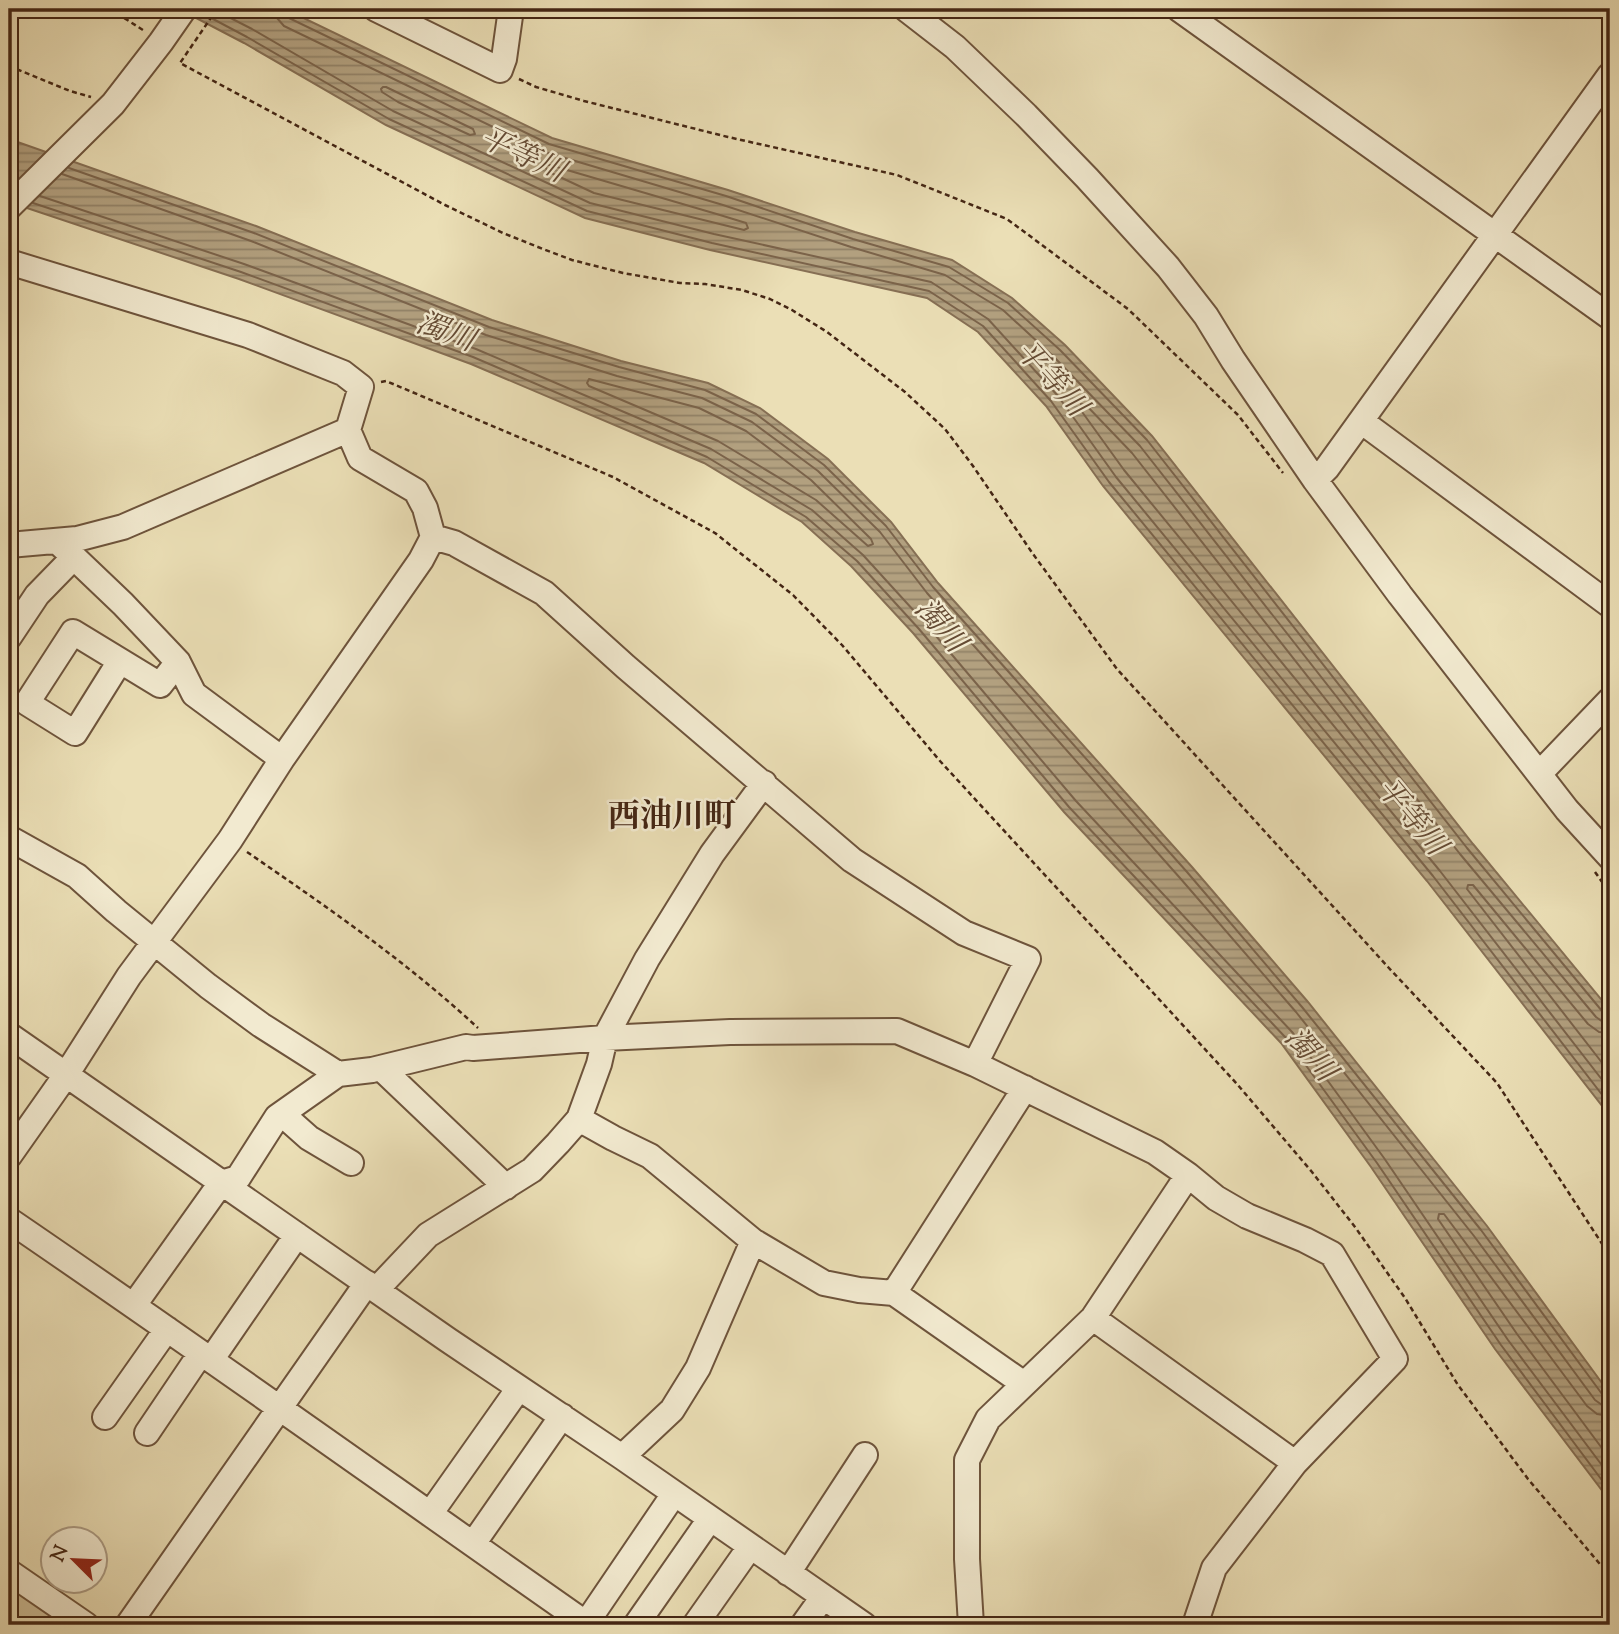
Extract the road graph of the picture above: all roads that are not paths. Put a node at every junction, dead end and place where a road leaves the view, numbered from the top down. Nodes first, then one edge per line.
1 (184, 9) edge
2 (376, 9) edge
3 (512, 9) edge
4 (906, 9) edge
5 (1179, 9) edge
6 (1610, 75) edge
7 (9, 207) edge
8 (1495, 234) junction
9 (9, 262) edge
10 (1610, 317) edge
11 (1360, 421) junction
12 (348, 430) junction
13 (1315, 480) junction
14 (433, 537) junction
15 (9, 545) edge
16 (66, 549) junction
17 (1610, 605) edge
18 (9, 637) edge
19 (120, 661) dead end
20 (178, 662) junction
21 (1610, 700) edge
22 (282, 759) junction
23 (1540, 773) junction
24 (764, 783) junction
25 (9, 838) edge
26 (1602, 864) edge
27 (155, 943) junction
28 (9, 1035) edge
29 (605, 1038) junction
30 (975, 1064) junction
31 (382, 1068) junction
32 (338, 1074) junction
33 (66, 1075) junction
34 (1025, 1088) junction
35 (282, 1114) junction
36 (579, 1119) junction
37 (9, 1156) edge
38 (351, 1163) dead end
39 (1188, 1175) junction
40 (221, 1182) junction
41 (506, 1187) junction
42 (9, 1220) edge
43 (297, 1235) junction
44 (753, 1241) junction
45 (372, 1286) junction
46 (894, 1293) junction
47 (135, 1305) junction
48 (1093, 1318) junction
49 (167, 1329) junction
50 (206, 1356) junction
51 (1024, 1384) junction
52 (519, 1388) junction
53 (279, 1409) junction
54 (562, 1416) junction
55 (105, 1417) dead end
56 (147, 1433) dead end
57 (865, 1455) dead end
58 (622, 1457) junction
59 (1295, 1462) junction
60 (674, 1494) junction
61 (430, 1514) junction
62 (710, 1519) junction
63 (473, 1544) junction
64 (750, 1547) junction
65 (9, 1572) edge
66 (788, 1573) junction
67 (823, 1597) junction
68 (86, 1625) edge
69 (128, 1625) edge
70 (586, 1625) edge
71 (636, 1625) edge
72 (695, 1625) edge
73 (803, 1625) edge
74 (864, 1625) edge
75 (971, 1625) edge
76 (1195, 1625) edge

1 - 7 street
2 - 3 street
4 - 13 street
5 - 8 street
6 - 8 street
8 - 10 street
8 - 11 street
9 - 12 street
11 - 13 street
11 - 17 street
12 - 14 street
12 - 16 street
13 - 23 street
14 - 22 street
14 - 24 street
15 - 16 street
16 - 18 street
16 - 20 street
19 - 20 street
20 - 22 street
21 - 23 street
22 - 27 street
23 - 26 street
24 - 29 street
24 - 30 street
25 - 27 street
27 - 32 street
27 - 33 street
28 - 33 street
29 - 30 street
29 - 31 street
29 - 36 street
30 - 34 street
31 - 32 street
31 - 41 street
32 - 35 street
33 - 37 street
33 - 40 street
34 - 39 street
34 - 46 street
35 - 38 street
35 - 40 street
36 - 41 street
36 - 44 street
39 - 48 street
39 - 59 street
40 - 43 street
40 - 47 street
41 - 45 street
42 - 47 street
43 - 45 street
43 - 50 street
44 - 46 street
44 - 58 street
45 - 52 street
45 - 53 street
46 - 51 street
47 - 49 street
48 - 51 street
48 - 59 street
49 - 50 street
49 - 55 street
50 - 53 street
50 - 56 street
51 - 75 street
52 - 54 street
52 - 61 street
53 - 61 street
53 - 69 street
54 - 58 street
54 - 63 street
57 - 66 street
58 - 60 street
59 - 76 street
60 - 62 street
60 - 70 street
61 - 63 street
62 - 64 street
62 - 71 street
63 - 70 street
64 - 66 street
64 - 72 street
65 - 68 street
66 - 67 street
67 - 73 street
67 - 74 street

